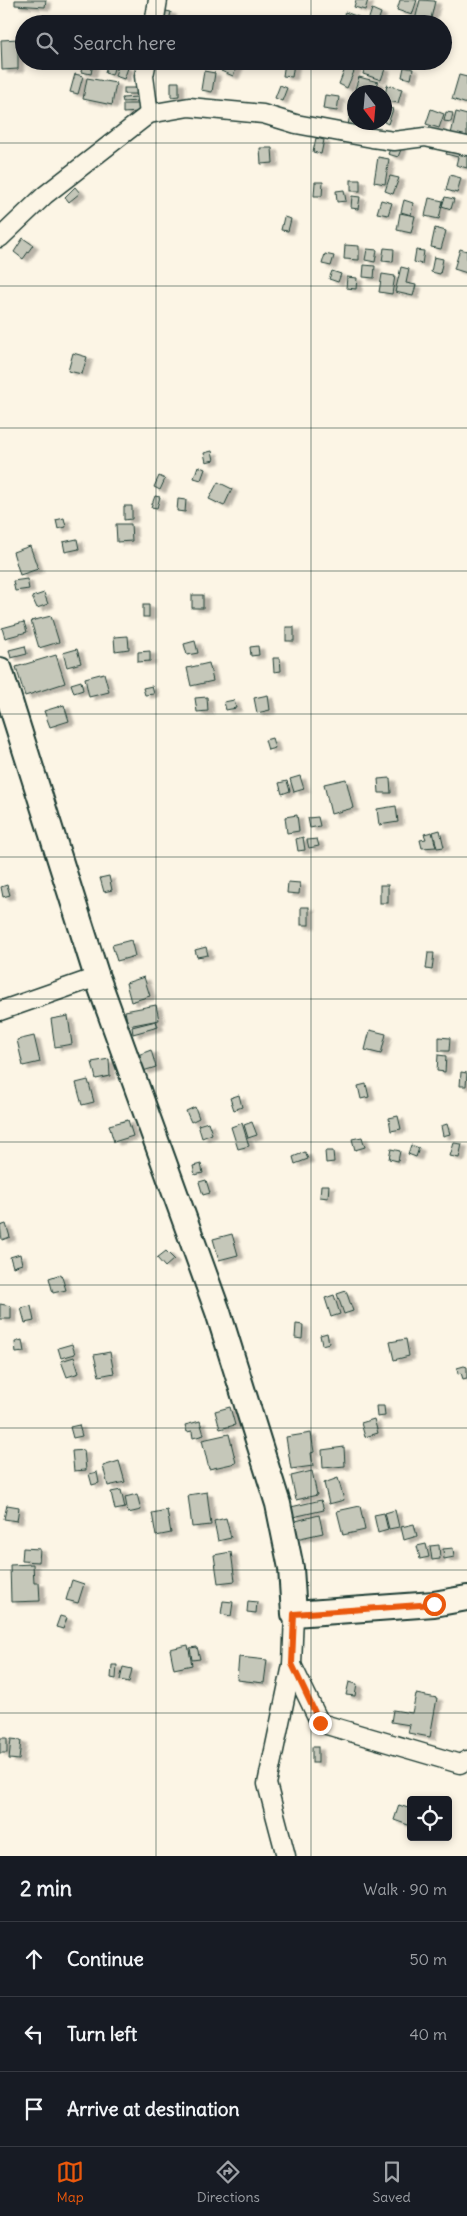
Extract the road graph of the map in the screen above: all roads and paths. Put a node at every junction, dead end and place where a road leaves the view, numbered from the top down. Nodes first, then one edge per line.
1 (158, 0) edge
2 (156, 15) edge
3 (145, 70) edge
4 (150, 114) junction
5 (467, 146) edge
6 (0, 238) edge
7 (0, 670) edge
8 (97, 977) junction
9 (0, 1012) edge
10 (467, 1598) edge
11 (294, 1614) junction
12 (292, 1664) junction
13 (467, 1760) edge
14 (286, 1856) edge

1 - 2 street
3 - 4 street
4 - 5 street
4 - 6 street
7 - 8 street
8 - 9 street
8 - 11 street
10 - 11 street
11 - 12 street
12 - 13 street
12 - 14 street

